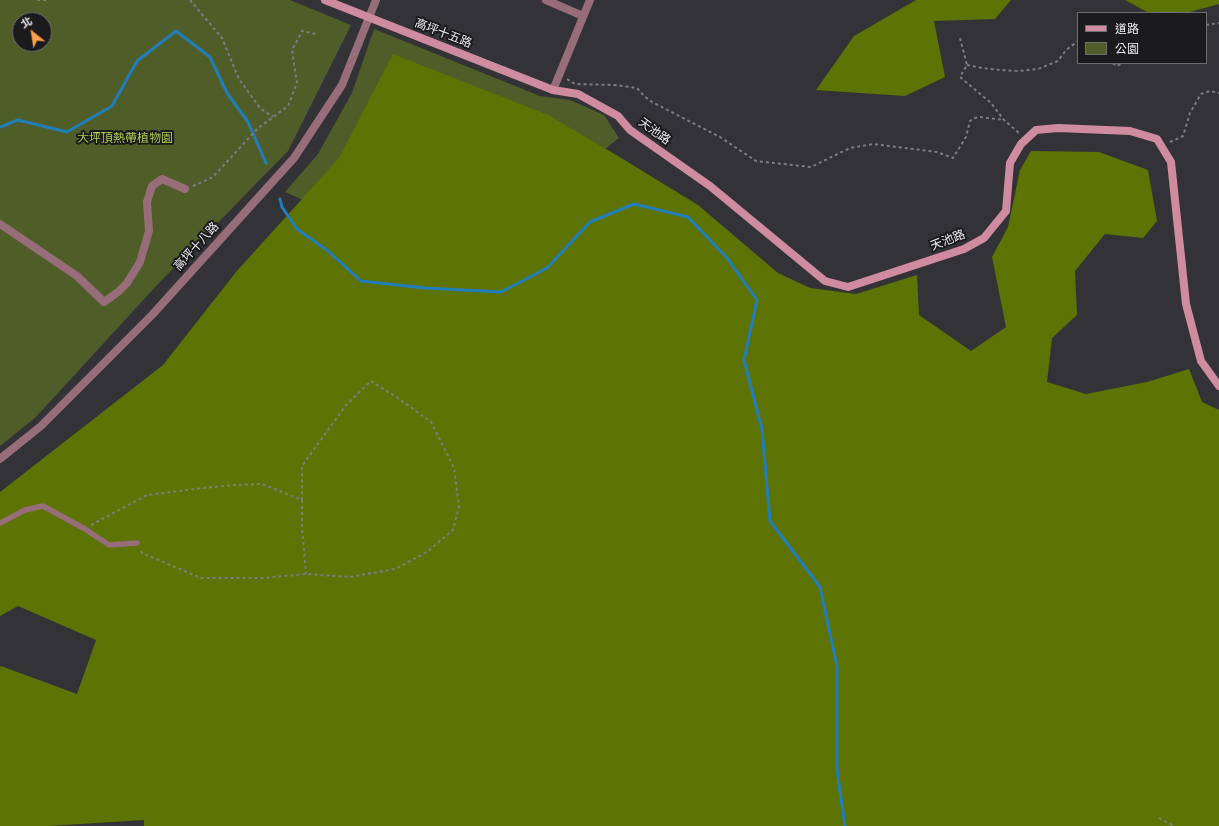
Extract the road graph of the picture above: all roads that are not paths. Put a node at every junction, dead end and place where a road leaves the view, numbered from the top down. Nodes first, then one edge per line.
1 (324, 0) edge
2 (376, 0) edge
3 (546, 0) edge
4 (590, 0) edge
5 (583, 16) junction
6 (369, 18) junction
7 (553, 90) junction
8 (185, 190) road end
9 (0, 224) edge
10 (1219, 386) edge
11 (0, 459) edge
12 (0, 522) edge
13 (137, 543) road end

1 - 6 street, 高坪十五路
2 - 6 street, 高坪十八路
3 - 5 street
4 - 5 street
5 - 7 street
6 - 7 street, 高坪十五路
6 - 11 street, 高坪十八路
7 - 10 street, 天池路
8 - 9 street
12 - 13 lane

